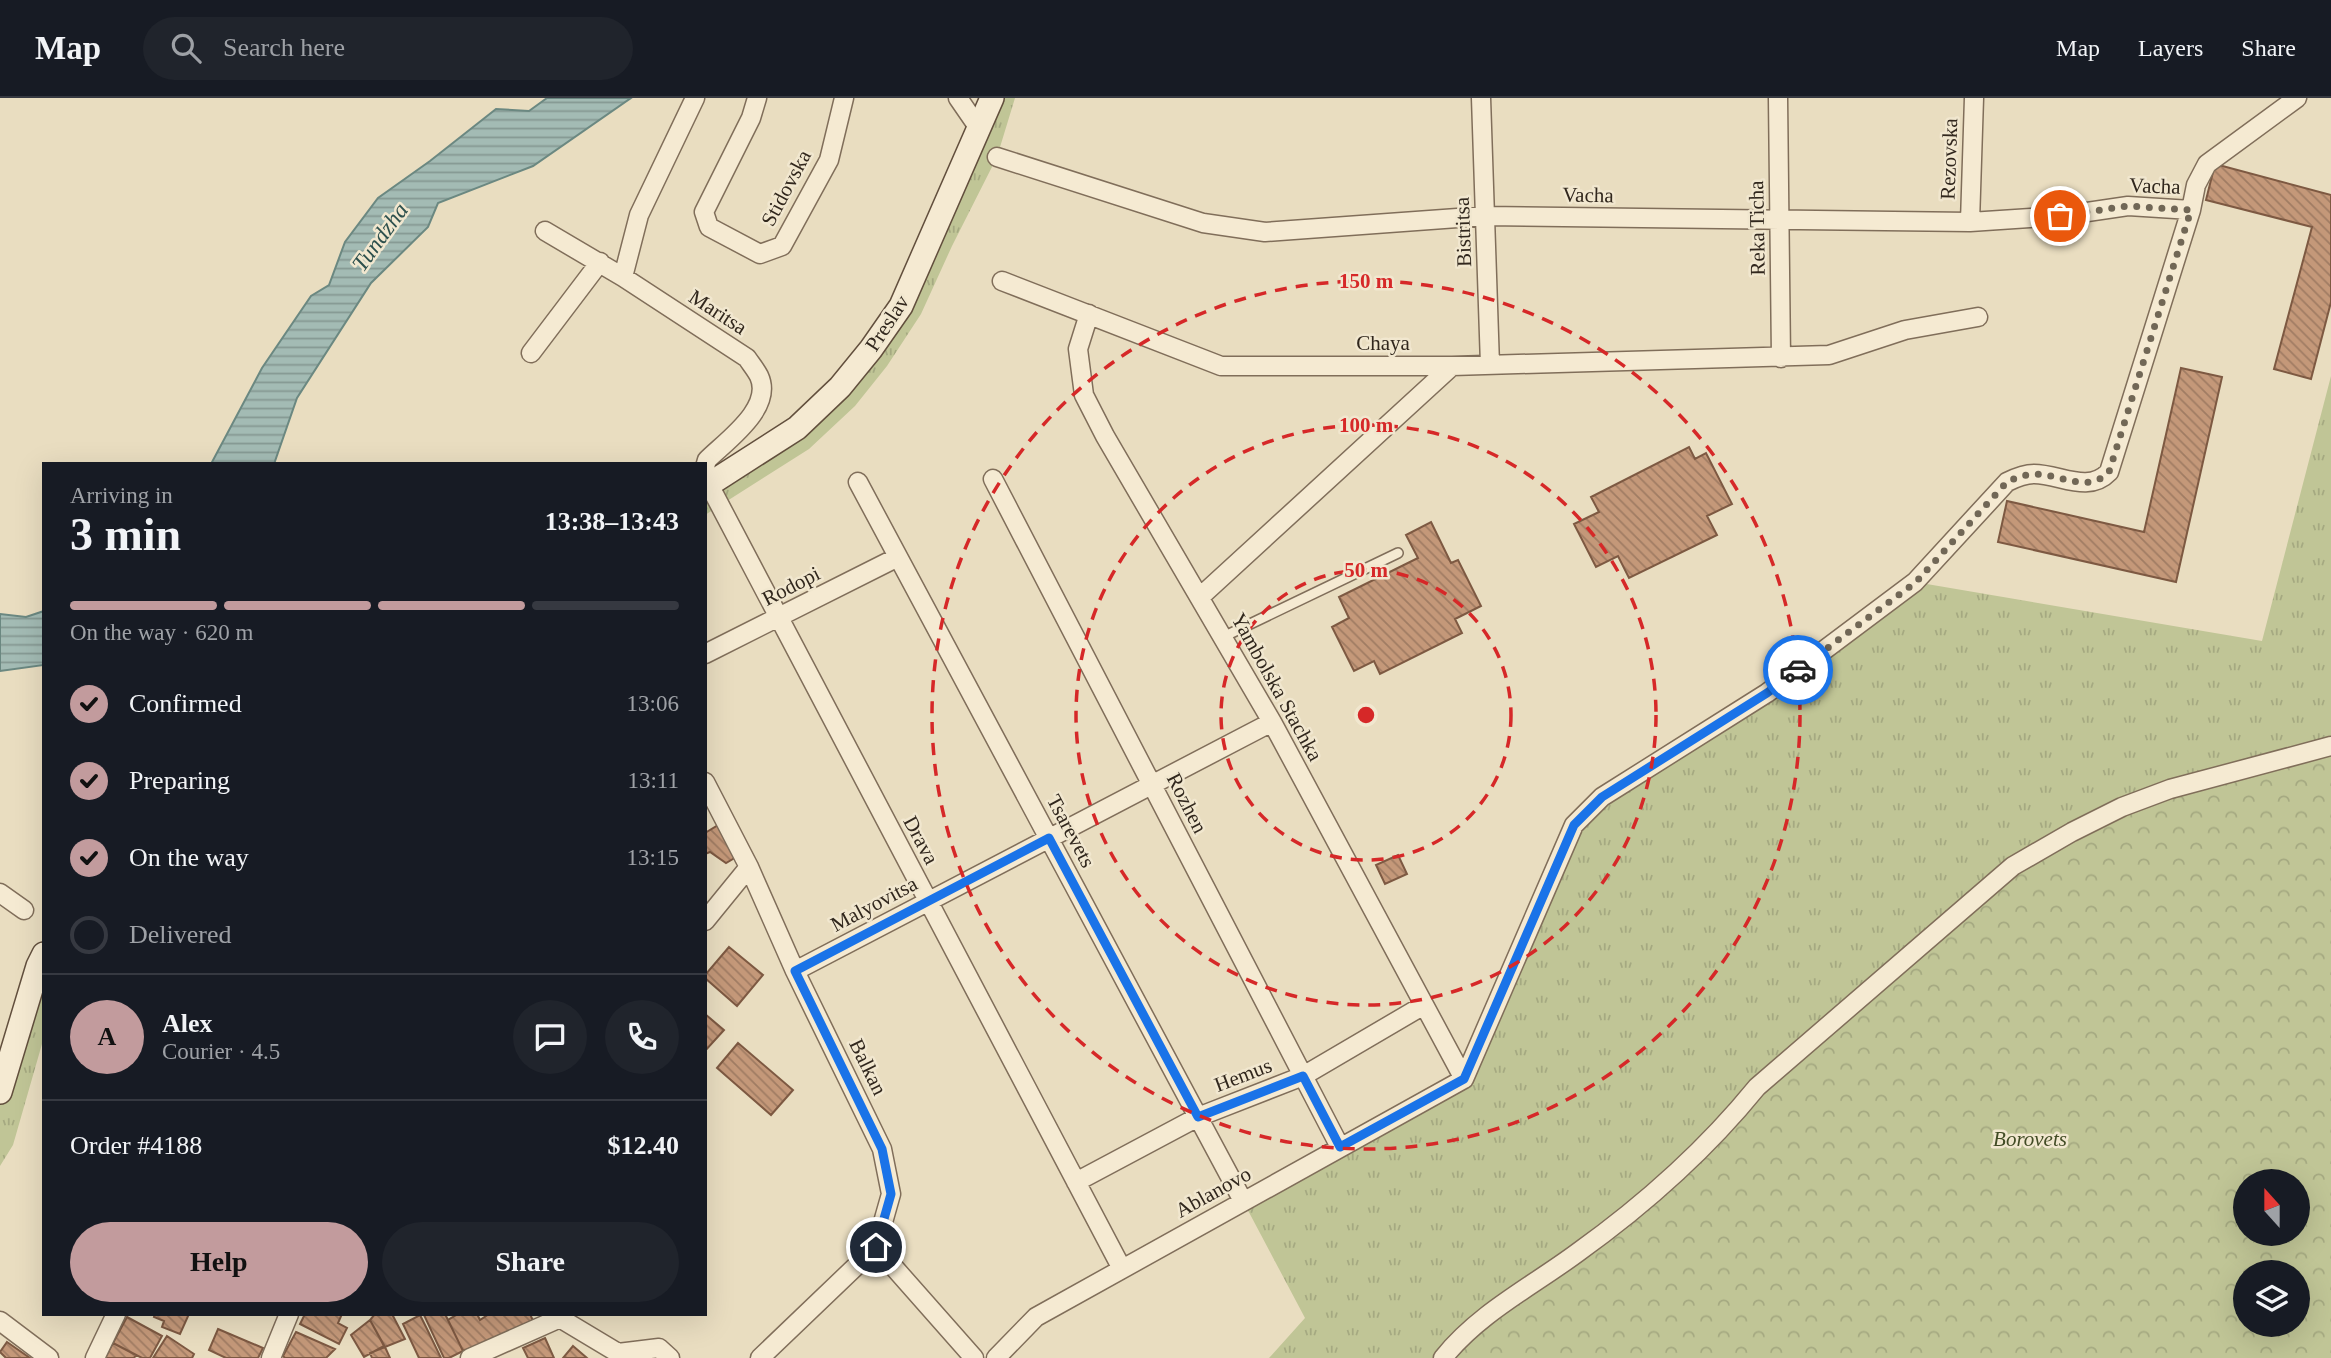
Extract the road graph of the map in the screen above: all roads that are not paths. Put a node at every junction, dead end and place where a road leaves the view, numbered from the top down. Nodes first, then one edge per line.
1 (695, 98) edge
2 (757, 98) edge
3 (844, 98) edge
4 (958, 98) edge
5 (992, 98) edge
6 (1481, 98) edge
7 (1778, 98) edge
8 (1975, 98) edge
9 (2297, 98) edge
10 (978, 128) junction
11 (996, 157) dead end
12 (2191, 210) junction
13 (1485, 216) junction
14 (1779, 219) junction
15 (1970, 222) junction
16 (545, 231) dead end
17 (600, 262) junction
18 (623, 277) junction
19 (1002, 281) dead end
20 (1089, 314) junction
21 (1978, 317) dead end
22 (531, 353) dead end
23 (1781, 358) junction
24 (1490, 365) junction
25 (1452, 366) junction
26 (707, 462) edge
27 (707, 478) edge
28 (993, 479) dead end
29 (707, 481) edge
30 (858, 482) dead end
31 (1398, 553) dead end
32 (898, 557) junction
33 (1200, 597) junction
34 (779, 618) junction
35 (1223, 638) junction
36 (707, 653) edge
37 (1272, 722) junction
38 (2331, 746) edge
39 (1152, 785) junction
40 (707, 786) edge
41 (1049, 838) junction
42 (749, 867) junction
43 (0, 893) edge
44 (928, 902) junction
45 (24, 910) dead end
46 (707, 919) edge
47 (42, 958) edge
48 (795, 971) junction
49 (1424, 1005) junction
50 (1303, 1076) junction
51 (1464, 1079) junction
52 (0, 1092) edge
53 (1198, 1117) junction
54 (1340, 1147) junction
55 (1076, 1182) junction
56 (1243, 1201) junction
57 (876, 1247) junction
58 (1122, 1269) junction
59 (115, 1316) edge
60 (288, 1316) edge
61 (555, 1316) edge
62 (0, 1321) edge
63 (49, 1358) edge
64 (95, 1358) edge
65 (271, 1358) edge
66 (470, 1358) edge
67 (670, 1358) edge
68 (760, 1358) edge
69 (974, 1358) edge
70 (996, 1358) edge
71 (1443, 1358) edge

1 - 18 street
2 - 3 street, Stidovska
4 - 10 street
5 - 10 main road, Preslav
6 - 13 street, Bistritsa
7 - 14 street, Reka Ticha
8 - 15 street, Rezovska
9 - 12 street
10 - 27 main road, Preslav
11 - 13 street, Vacha
12 - 15 street, Vacha
12 - 51 street
13 - 14 street, Vacha
13 - 24 street, Bistritsa
14 - 15 street, Vacha
14 - 23 street, Reka Ticha
16 - 17 street, Maritsa
17 - 18 street, Maritsa
17 - 22 street
18 - 26 street, Maritsa
19 - 20 street, Chaya
20 - 25 street, Chaya
20 - 33 street, Yambolska Stachka
21 - 23 street, Chaya
23 - 24 street, Chaya
24 - 25 street, Chaya
25 - 33 street
28 - 39 street, Rozhen
29 - 34 street, Drava
30 - 32 street, Tsarevets
31 - 35 lane
32 - 34 street, Rodopi
32 - 41 street, Tsarevets
33 - 35 street, Yambolska Stachka
34 - 36 street, Rodopi
34 - 44 street, Drava
35 - 37 street, Yambolska Stachka
37 - 39 street, Malyovitsa
37 - 49 street, Yambolska Stachka
38 - 71 street
39 - 41 street, Malyovitsa
39 - 50 street, Rozhen
40 - 42 street, Balkan
41 - 44 street, Malyovitsa
41 - 53 street, Tsarevets
42 - 46 street
42 - 48 street, Balkan
43 - 45 street
44 - 48 street, Malyovitsa
44 - 55 street, Drava
47 - 52 main road
48 - 57 street, Balkan
49 - 50 street, Hemus
49 - 51 street, Yambolska Stachka
50 - 53 street, Hemus
50 - 54 street, Rozhen
51 - 54 street, Ablanovo
53 - 55 street, Hemus
53 - 56 street, Tsarevets
54 - 56 street, Ablanovo
55 - 58 street, Drava
56 - 58 street, Ablanovo
57 - 68 street
57 - 69 street
58 - 70 street, Ablanovo
59 - 64 street
60 - 65 street
61 - 66 street
61 - 67 street
62 - 63 street

